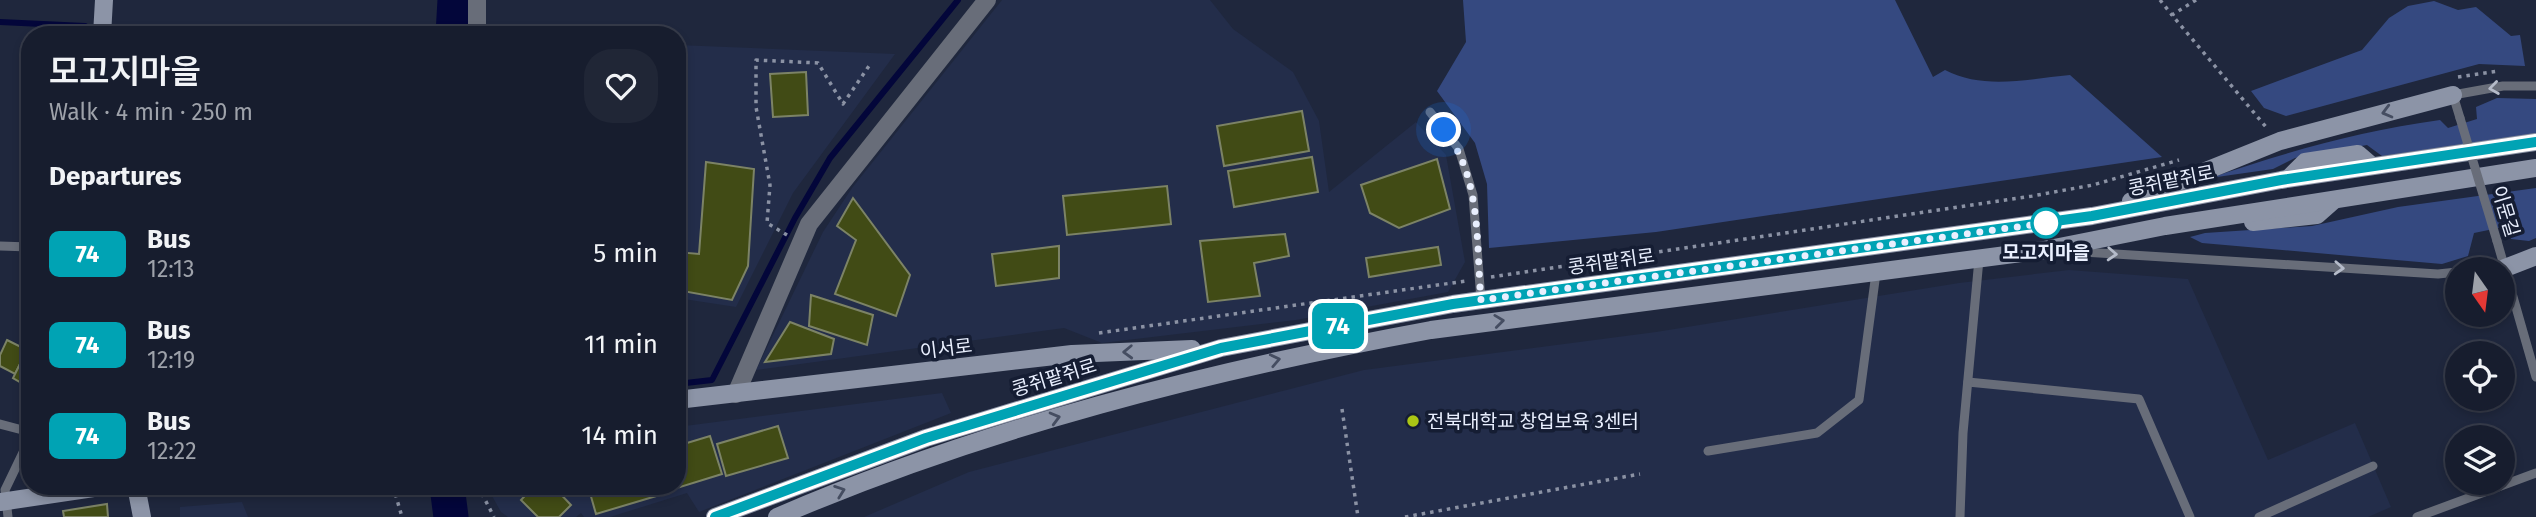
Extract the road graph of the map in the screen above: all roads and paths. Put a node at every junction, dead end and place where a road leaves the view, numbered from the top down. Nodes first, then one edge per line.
1 (104, 0) edge
2 (477, 0) edge
3 (987, 0) edge
4 (2160, 0) edge
5 (2196, 0) edge
6 (2172, 15) junction
7 (103, 26) edge
8 (477, 26) edge
9 (871, 63) dead end
10 (2536, 86) edge
11 (2453, 95) junction
12 (1430, 112) dead end
13 (2280, 141) junction
14 (2536, 142) edge
15 (2190, 157) dead end
16 (2536, 168) edge
17 (2092, 216) junction
18 (775, 228) dead end
19 (0, 246) edge
20 (21, 247) edge
21 (2044, 250) junction
22 (2497, 257) edge
23 (2536, 257) edge
24 (1979, 259) junction
25 (2515, 263) edge
26 (2445, 272) edge
27 (1876, 273) junction
28 (1479, 279) junction
29 (1481, 300) junction
30 (2515, 319) edge
31 (1097, 333) dead end
32 (1221, 348) junction
33 (2536, 377) edge
34 (1968, 382) junction
35 (736, 394) junction
36 (686, 399) edge
37 (1342, 409) dead end
38 (0, 424) edge
39 (21, 430) edge
40 (1708, 451) dead end
41 (21, 457) edge
42 (2373, 466) dead end
43 (2536, 473) edge
44 (1640, 474) dead end
45 (61, 495) edge
46 (138, 495) edge
47 (396, 495) edge
48 (483, 495) edge
49 (4, 506) edge
50 (142, 517) edge
51 (402, 517) edge
52 (494, 517) edge
53 (715, 517) edge
54 (777, 517) edge
55 (1358, 517) edge
56 (1405, 517) edge
57 (1960, 517) edge
58 (2189, 517) edge
59 (2259, 517) edge
60 (2417, 517) edge

1 - 7 main road
2 - 8 street
3 - 35 street
4 - 6 path
5 - 6 path
6 - 13 path
9 - 18 path
10 -> 11 lane
11 -> 13 main road
11 - 22 lane, 이문길, bridge
12 - 28 lane
13 - 17 main road
14 - 17 main road, 콩쥐팥쥐로
15 - 28 path
16 - 21 main road, 콩쥐팥쥐로
17 - 29 main road, 콩쥐팥쥐로
19 - 20 lane
21 - 24 main road, 콩쥐팥쥐로
21 -> 26 lane
23 - 25 main road
24 - 27 main road, 콩쥐팥쥐로
24 - 34 lane
27 - 40 lane
54 -> 27 main road, 콩쥐팥쥐로
28 - 29 lane
28 - 31 path
29 - 32 main road, 콩쥐팥쥐로
30 - 33 lane, 이문길
32 -> 35 main road, 이서로
32 - 53 main road, 콩쥐팥쥐로
34 - 57 lane
34 - 58 lane
35 - 36 main road, 이서로
37 - 55 path
38 - 39 lane
41 - 49 lane
42 - 59 lane
43 - 60 lane
44 - 56 path
45 - 49 main road
46 - 50 main road
47 - 51 path
48 - 52 path

